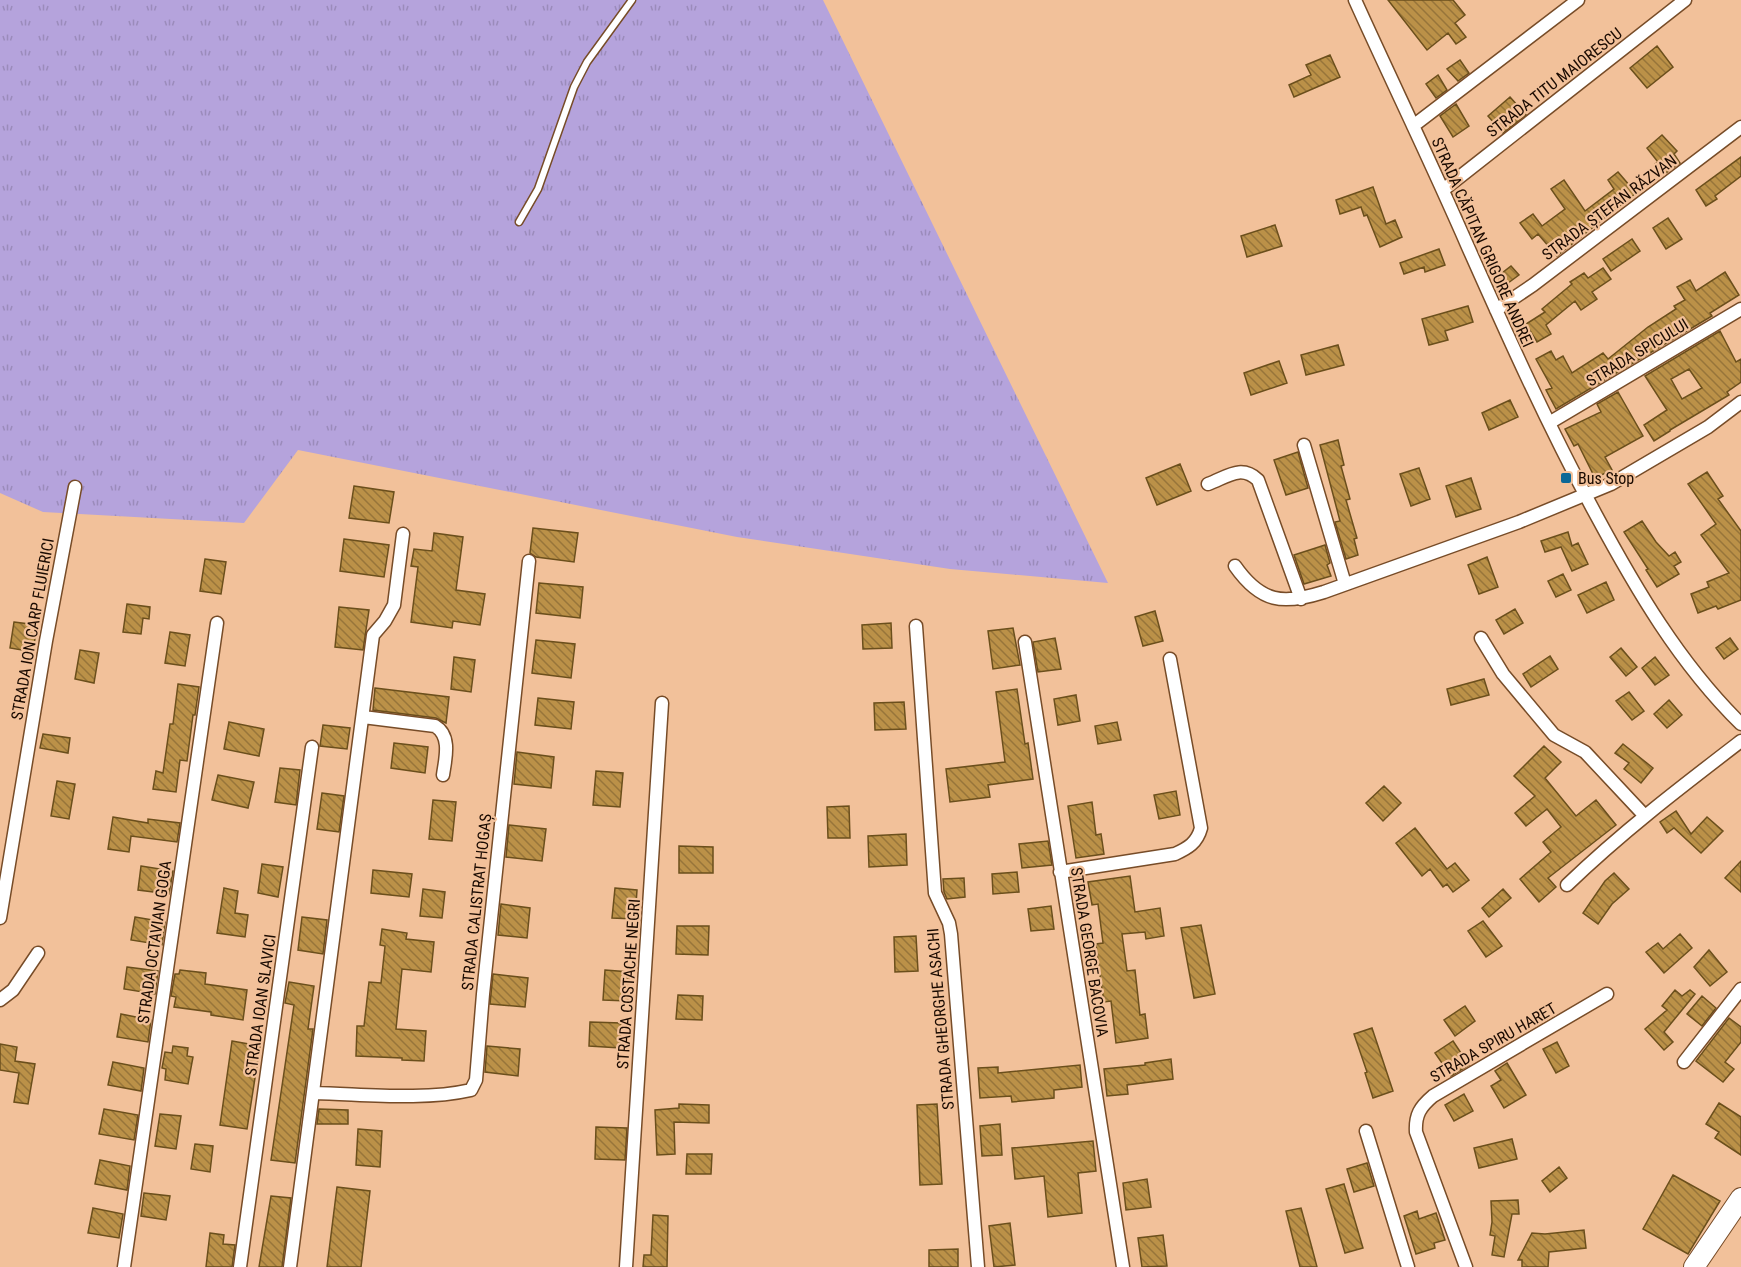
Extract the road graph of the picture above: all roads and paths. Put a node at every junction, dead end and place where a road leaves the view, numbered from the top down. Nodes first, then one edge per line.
1 (632, 0) edge
2 (1355, 0) edge
3 (1578, 0) edge
4 (1685, 0) edge
5 (1413, 126) junction
6 (1741, 127) edge
7 (1443, 190) junction
8 (519, 222) dead end
9 (1741, 309) edge
10 (1496, 310) junction
11 (1741, 402) edge
12 (1549, 423) junction
13 (1304, 445) dead end
14 (1208, 484) dead end
15 (75, 487) dead end
16 (1585, 495) junction
17 (403, 534) dead end
18 (529, 561) dead end
19 (1235, 566) dead end
20 (1345, 584) junction
21 (1301, 599) junction
22 (218, 623) dead end
23 (916, 626) dead end
24 (1481, 638) dead end
25 (1025, 642) dead end
26 (1170, 658) dead end
27 (662, 703) dead end
28 (363, 717) junction
29 (1741, 724) edge
30 (1741, 741) edge
31 (312, 747) dead end
32 (443, 775) dead end
33 (1644, 815) junction
34 (1060, 872) junction
35 (1568, 885) dead end
36 (0, 912) edge
37 (38, 953) dead end
38 (1741, 989) edge
39 (1607, 994) dead end
40 (0, 1000) edge
41 (1684, 1062) dead end
42 (314, 1093) junction
43 (1366, 1131) dead end
44 (1741, 1198) edge
45 (124, 1267) edge
46 (240, 1267) edge
47 (290, 1267) edge
48 (626, 1267) edge
49 (978, 1267) edge
50 (1122, 1267) edge
51 (1408, 1267) edge
52 (1466, 1267) edge
53 (1695, 1267) edge

1 - 8 lane
2 - 5 street, STRADA CĂPITAN GRIGORE ANDREI
3 - 5 street
4 - 7 street, STRADA TITU MAIORESCU
5 - 7 street, STRADA CĂPITAN GRIGORE ANDREI
6 - 10 street, STRADA ȘTEFAN RĂZVAN
7 - 10 street, STRADA CĂPITAN GRIGORE ANDREI
9 - 12 street, STRADA SPICULUI
10 - 12 street, STRADA CĂPITAN GRIGORE ANDREI
11 - 16 street
12 - 16 street, STRADA CĂPITAN GRIGORE ANDREI
13 - 20 street
14 - 21 street
15 - 36 street, STRADA ION CARP FLUIERICI
16 - 20 street
16 - 29 street, STRADA CĂPITAN GRIGORE ANDREI
17 - 28 street
18 - 42 street, STRADA CALISTRAT HOGAȘ
19 - 21 street
20 - 21 street
22 - 45 street, STRADA OCTAVIAN GOGA
23 - 49 street, STRADA GHEORGHE ASACHI
24 - 33 street
25 - 34 street, STRADA GEORGE BACOVIA
26 - 34 street
27 - 48 street, STRADA COSTACHE NEGRI
28 - 32 street
28 - 42 street
30 - 33 street
31 - 46 street, STRADA IOAN SLAVICI
33 - 35 street
34 - 50 street, STRADA GEORGE BACOVIA
37 - 40 street
38 - 41 street
39 - 52 street, STRADA SPIRU HARET
42 - 47 street
43 - 51 street
44 - 53 main road

